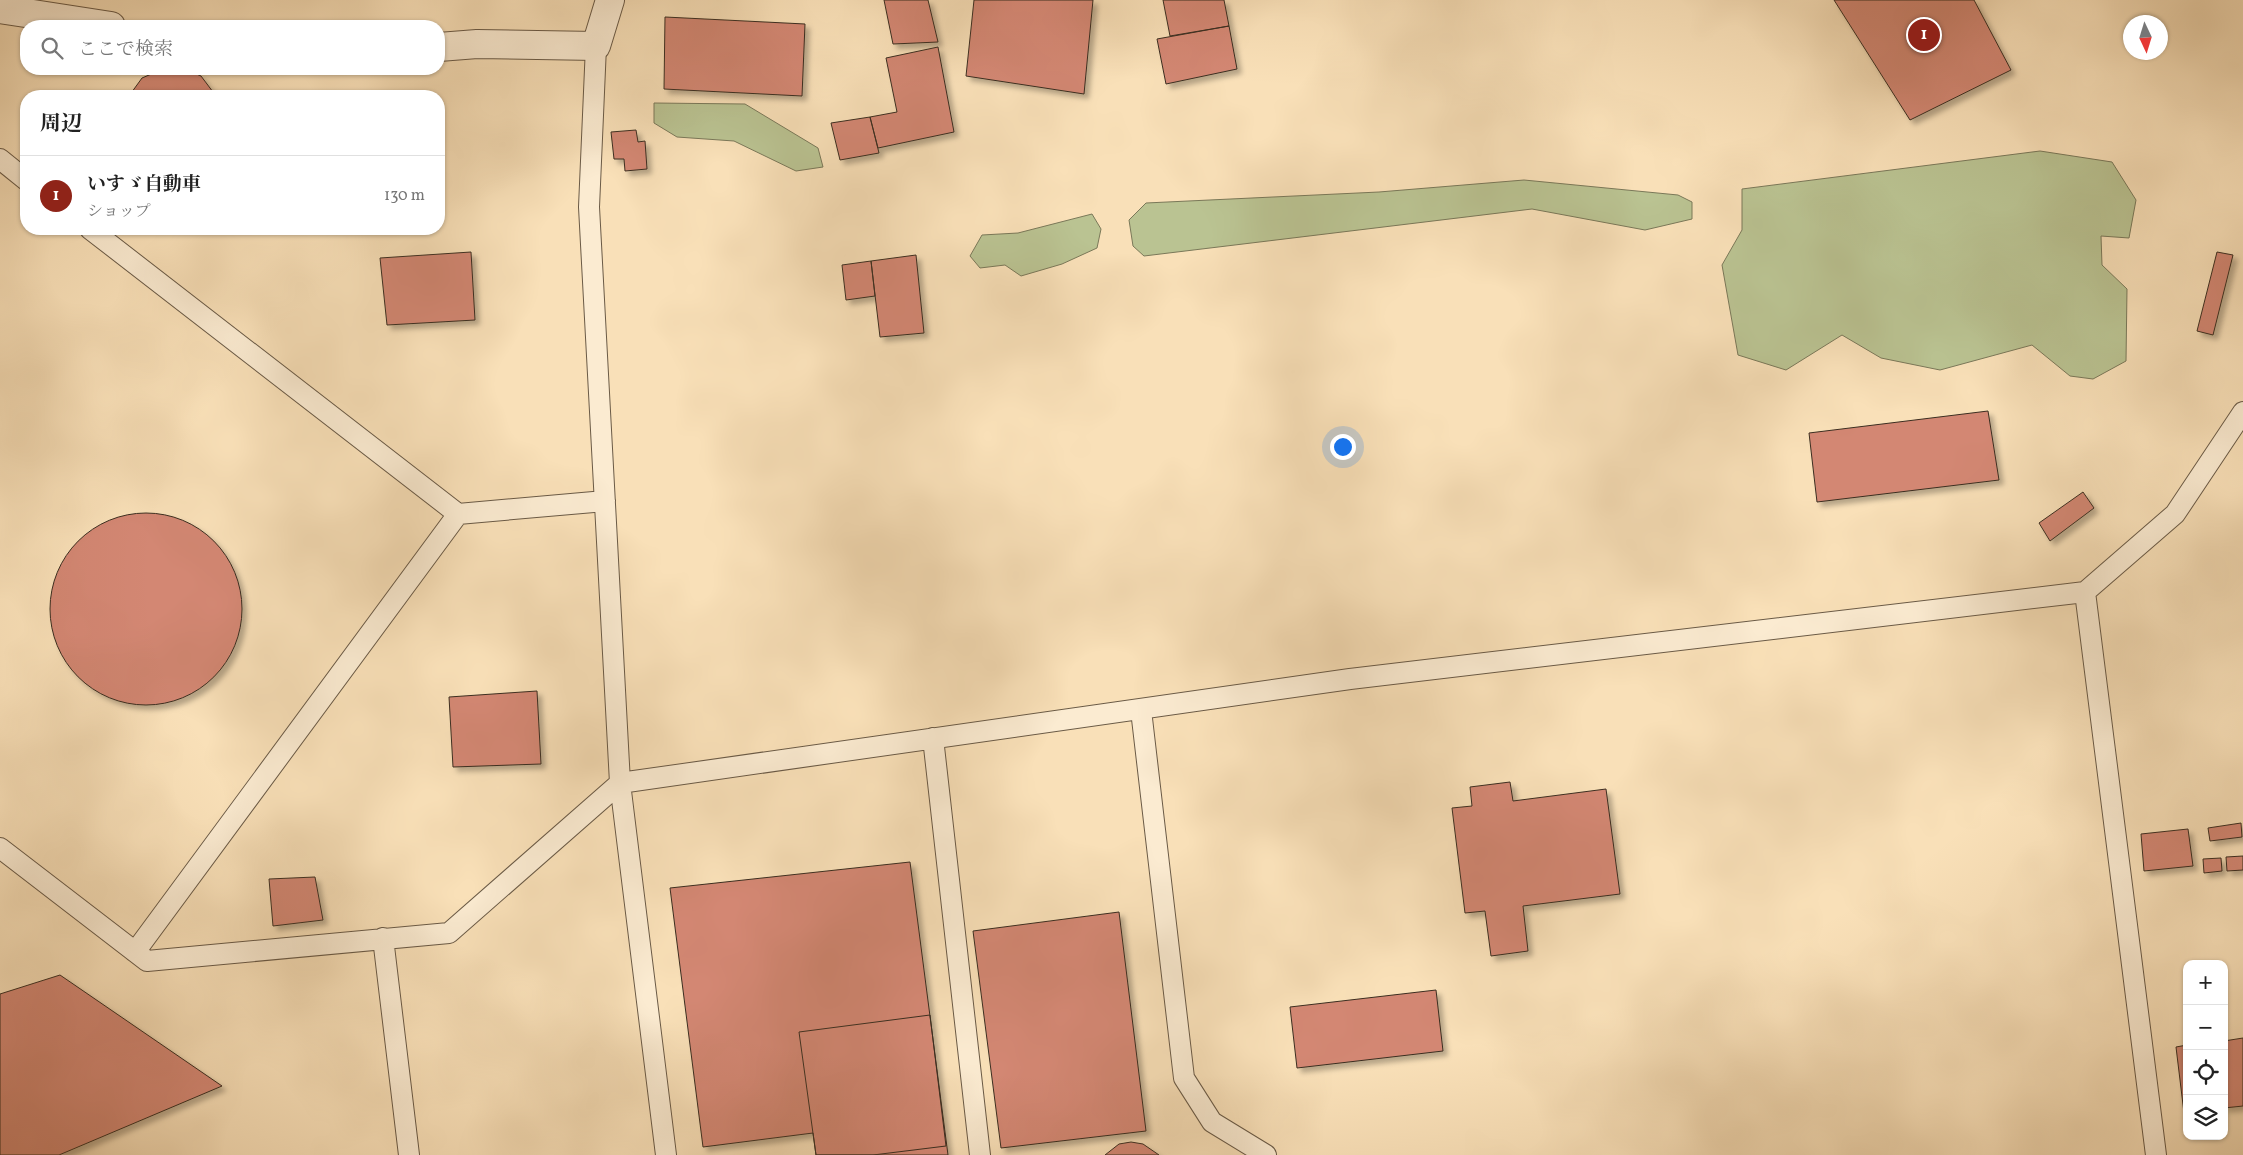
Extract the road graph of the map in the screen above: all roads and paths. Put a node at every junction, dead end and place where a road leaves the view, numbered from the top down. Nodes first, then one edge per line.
1 (610, 0) edge
2 (0, 9) edge
3 (72, 20) edge
4 (596, 46) junction
5 (445, 47) edge
6 (0, 159) edge
7 (20, 175) edge
8 (98, 235) edge
9 (2243, 412) edge
10 (605, 500) junction
11 (458, 514) junction
12 (2085, 592) junction
13 (1141, 710) junction
14 (933, 738) junction
15 (620, 783) junction
16 (0, 848) edge
17 (383, 938) junction
18 (136, 952) junction
19 (409, 1155) edge
20 (666, 1155) edge
21 (980, 1155) edge
22 (1266, 1155) edge
23 (2156, 1155) edge

1 - 4 street
2 - 3 street
4 - 5 street
4 - 10 lane
6 - 7 lane
8 - 11 lane
9 - 12 lane
10 - 11 lane
10 - 15 lane
11 - 18 lane
12 - 13 lane
12 - 23 lane
13 - 14 lane
13 - 22 lane
14 - 15 lane
14 - 21 lane
15 - 17 lane
15 - 20 lane
16 - 18 lane
17 - 18 lane
17 - 19 lane

